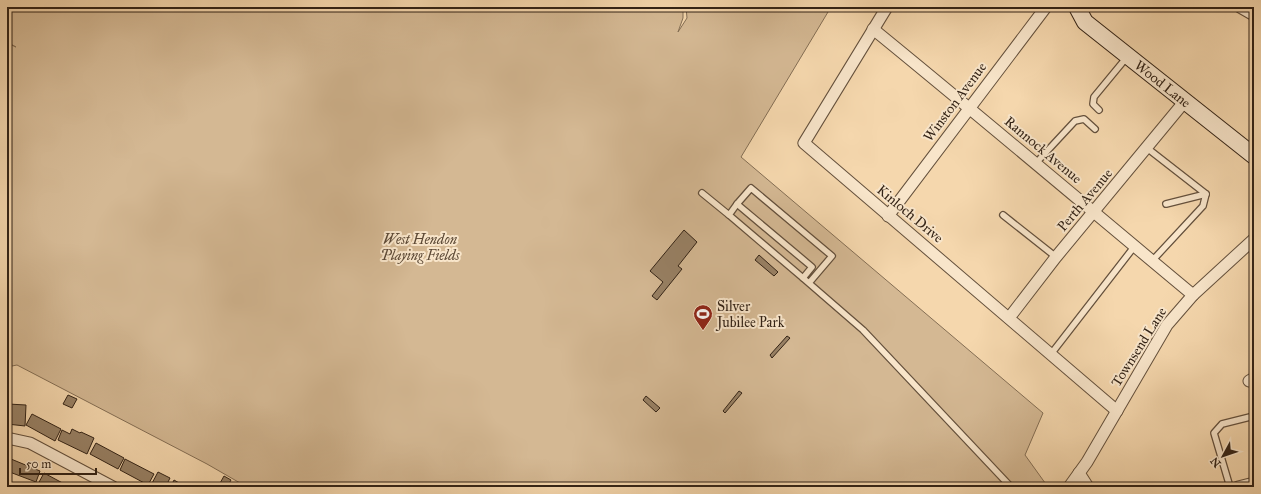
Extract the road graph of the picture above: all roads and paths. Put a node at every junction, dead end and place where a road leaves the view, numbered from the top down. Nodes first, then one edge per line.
1 (887, 7) edge
2 (1046, 7) edge
3 (1240, 7) edge
4 (1077, 8) edge
5 (1254, 16) edge
6 (874, 29) junction
7 (1127, 56) junction
8 (1185, 101) junction
9 (970, 108) junction
10 (1099, 110) dead end
11 (1095, 129) dead end
12 (1147, 148) junction
13 (1254, 155) edge
14 (1036, 163) junction
15 (702, 193) dead end
16 (1206, 194) junction
17 (737, 204) junction
18 (1166, 204) dead end
19 (1094, 212) junction
20 (729, 215) junction
21 (1003, 215) dead end
22 (888, 216) junction
23 (1254, 239) edge
24 (1134, 247) junction
25 (1056, 257) junction
26 (1152, 261) junction
27 (803, 278) junction
28 (809, 283) junction
29 (1193, 295) junction
30 (1009, 318) junction
31 (1051, 354) junction
32 (1117, 411) junction
33 (1254, 416) edge
34 (7, 438) edge
35 (1079, 473) junction
36 (1254, 483) edge
37 (113, 487) edge
38 (1010, 487) edge
39 (1069, 487) edge
40 (1088, 487) edge
41 (1230, 487) edge
42 (1238, 487) edge

1 - 6 street, Kinloch Drive
2 - 9 street, Winston Avenue
3 - 5 street
4 - 7 street, Wood Lane
6 - 9 street, Rannock Avenue
6 - 22 street, Kinloch Drive
7 - 8 street, Wood Lane
7 - 10 lane
8 - 12 street, Perth Avenue
8 - 13 street, Wood Lane
9 - 14 street, Rannock Avenue
9 - 22 street, Winston Avenue
11 - 14 lane
12 - 16 lane
12 - 19 street, Perth Avenue
14 - 19 street, Rannock Avenue
15 - 20 lane
16 - 18 lane
16 - 26 lane
17 - 20 lane
17 - 27 lane
17 - 28 lane
19 - 24 street, Rannock Avenue
19 - 25 street, Perth Avenue
20 - 27 lane
21 - 25 lane
22 - 30 street, Kinloch Drive
23 - 29 street, Townsend Lane
24 - 26 street, Rannock Avenue
24 - 31 lane
25 - 30 street, Perth Avenue
26 - 29 street, Rannock Avenue
27 - 28 lane
28 - 38 lane
29 - 32 street, Townsend Lane
30 - 31 street, Kinloch Drive
31 - 32 street, Kinloch Drive
32 - 35 street, Townsend Lane
33 - 41 lane
34 - 37 street
35 - 39 street, Townsend Lane
35 - 40 street
36 - 42 street

